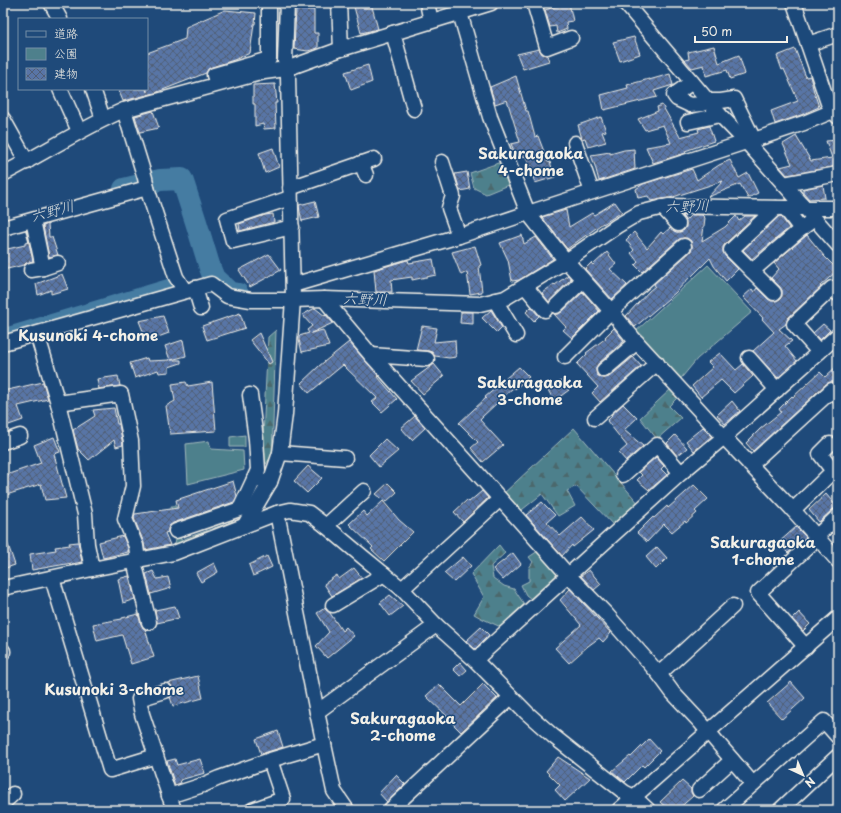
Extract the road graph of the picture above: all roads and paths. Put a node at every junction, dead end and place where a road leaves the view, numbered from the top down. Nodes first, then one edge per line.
1 (51, 3) edge
2 (269, 3) edge
3 (287, 3) edge
4 (339, 3) edge
5 (427, 3) edge
6 (491, 3) edge
7 (534, 3) edge
8 (625, 3) edge
9 (794, 3) edge
10 (460, 13) junction
11 (59, 18) edge
12 (431, 21) junction
13 (393, 33) junction
14 (838, 34) edge
15 (571, 38) dead end
16 (808, 44) junction
17 (341, 49) junction
18 (286, 69) junction
19 (692, 82) junction
20 (217, 84) junction
21 (60, 90) edge
22 (93, 90) edge
23 (708, 101) junction
24 (414, 109) dead end
25 (124, 110) junction
26 (836, 112) edge
27 (720, 115) junction
28 (3, 119) edge
29 (103, 119) junction
30 (688, 122) dead end
31 (79, 132) junction
32 (750, 141) junction
33 (575, 143) dead end
34 (27, 162) junction
35 (442, 162) dead end
36 (367, 166) dead end
37 (3, 174) edge
38 (838, 174) edge
39 (146, 184) junction
40 (784, 184) junction
41 (592, 192) junction
42 (290, 193) junction
43 (662, 207) junction
44 (780, 208) junction
45 (805, 208) junction
46 (838, 208) edge
47 (528, 213) junction
48 (814, 219) junction
49 (33, 220) junction
50 (678, 224) dead end
51 (292, 227) junction
52 (3, 228) edge
53 (801, 229) junction
54 (459, 236) junction
55 (838, 245) edge
56 (684, 246) dead end
57 (565, 259) junction
58 (58, 263) dead end
59 (752, 271) junction
60 (584, 280) junction
61 (525, 286) junction
62 (190, 290) junction
63 (293, 294) junction
64 (774, 294) dead end
65 (838, 294) edge
66 (324, 299) junction
67 (495, 300) junction
68 (201, 308) dead end
69 (611, 311) junction
70 (37, 334) junction
71 (516, 335) dead end
72 (838, 335) edge
73 (637, 342) junction
74 (3, 343) edge
75 (819, 352) junction
76 (371, 355) junction
77 (565, 357) dead end
78 (748, 358) dead end
79 (427, 359) dead end
80 (657, 363) junction
81 (604, 370) dead end
82 (777, 390) junction
83 (250, 396) dead end
84 (838, 396) edge
85 (58, 403) junction
86 (595, 418) dead end
87 (20, 436) dead end
88 (724, 437) junction
89 (3, 442) edge
90 (830, 444) dead end
91 (280, 453) junction
92 (345, 458) dead end
93 (750, 465) junction
94 (681, 473) junction
95 (623, 475) dead end
96 (254, 480) junction
97 (270, 482) junction
98 (364, 491) dead end
99 (500, 499) junction
100 (793, 510) junction
101 (277, 513) junction
102 (838, 516) edge
103 (244, 526) junction
104 (326, 526) junction
105 (176, 531) dead end
106 (816, 537) junction
107 (136, 560) junction
108 (838, 561) edge
109 (92, 569) junction
110 (384, 574) junction
111 (568, 575) junction
112 (52, 578) junction
113 (3, 588) edge
114 (402, 589) junction
115 (333, 606) dead end
116 (733, 606) dead end
117 (838, 618) edge
118 (148, 622) dead end
119 (436, 625) junction
120 (806, 647) junction
121 (475, 660) junction
122 (659, 674) junction
123 (165, 691) dead end
124 (511, 697) junction
125 (317, 712) junction
126 (709, 732) junction
127 (838, 737) edge
128 (324, 744) junction
129 (156, 756) junction
130 (838, 756) edge
131 (270, 760) junction
132 (732, 760) junction
133 (753, 784) junction
134 (699, 790) dead end
135 (169, 796) junction
136 (634, 797) junction
137 (174, 810) edge
138 (252, 810) edge
139 (346, 810) edge
140 (390, 810) edge
141 (620, 810) edge
142 (648, 810) edge
143 (724, 810) edge
144 (780, 810) edge

1 - 11 street
2 - 20 street
3 - 18 street
4 - 17 street
5 - 12 street
6 - 10 street
7 - 15 street
8 - 19 street
9 - 16 street
10 - 12 street
10 - 47 street
12 - 13 street
13 - 17 street
13 - 24 street
14 - 16 street
16 - 26 street
17 - 18 street
18 - 20 street
18 - 42 street
19 - 23 street
19 - 23 street
20 - 25 street
21 - 31 street
22 - 29 street
23 - 27 street
23 - 32 street
25 - 29 street
25 - 39 street
26 - 32 street
27 - 30 street
27 - 32 street
28 - 34 street
29 - 31 street
31 - 34 street
32 - 40 street
32 - 41 street
33 - 41 street
34 - 37 street
35 - 54 street
36 - 42 street
38 - 40 street
39 - 49 street
39 - 62 street
40 - 45 street
41 - 47 street
42 - 51 street
42 - 51 street
43 - 44 street
43 - 50 street
43 - 57 street
44 - 45 street
44 - 53 street
44 - 59 street
45 - 46 street
45 - 48 street
47 - 54 street
47 - 57 street
48 - 53 street
48 - 55 street
49 - 52 street
49 - 58 street
51 - 63 street
53 - 59 street
54 - 63 street
56 - 69 street
57 - 60 street
57 - 61 street
59 - 64 street
60 - 61 street
60 - 69 street
61 - 67 street
62 - 63 street
62 - 68 street
62 - 70 street
63 - 66 street
63 - 91 street
65 - 75 street
66 - 67 street
66 - 76 street
67 - 71 street
69 - 73 street
69 - 77 street
70 - 74 street
70 - 85 street
72 - 75 street
73 - 80 street
73 - 81 street
75 - 82 street
76 - 79 street
76 - 99 street
78 - 82 street
80 - 86 street
80 - 88 street
82 - 88 street
83 - 96 street
84 - 93 street
85 - 107 street
85 - 109 street
87 - 89 street
88 - 93 street
88 - 94 street
90 - 100 street
91 - 92 street
91 - 97 street
93 - 100 street
94 - 95 street
94 - 111 street
96 - 97 street
96 - 105 street
97 - 103 street
98 - 104 street
99 - 111 street
99 - 114 street
100 - 106 street
101 - 103 street
101 - 104 street
101 - 125 street
102 - 106 street
103 - 107 street
104 - 110 street
106 - 108 street
106 - 120 street
107 - 109 street
107 - 118 street
109 - 112 street
110 - 114 street
110 - 115 street
111 - 121 street
111 - 122 street
112 - 113 street
112 - 129 street
114 - 119 street
116 - 122 street
117 - 120 street
119 - 121 street
119 - 125 street
120 - 126 street
121 - 124 street
122 - 126 street
123 - 129 street
124 - 136 street
124 - 140 street
125 - 128 street
126 - 132 street
126 - 136 street
127 - 133 street
128 - 131 street
128 - 139 street
129 - 135 street
130 - 144 street
131 - 135 street
131 - 138 street
132 - 133 street
132 - 134 street
133 - 143 street
135 - 137 street
136 - 141 street
136 - 142 street

